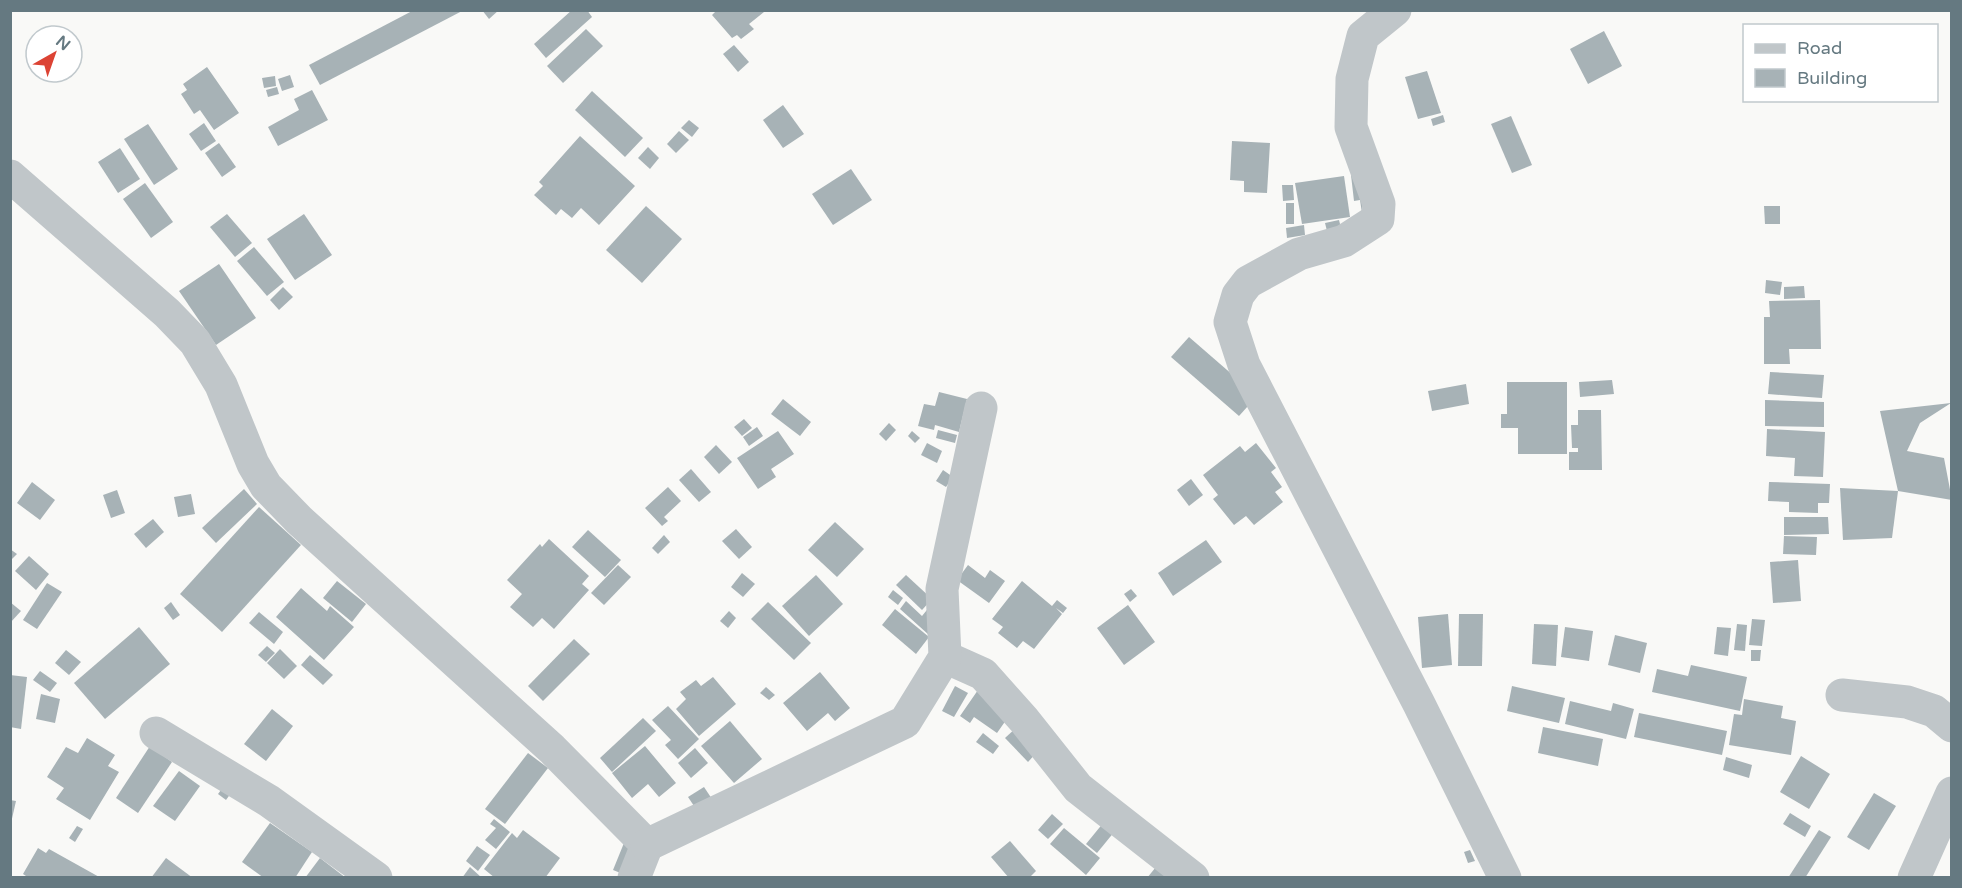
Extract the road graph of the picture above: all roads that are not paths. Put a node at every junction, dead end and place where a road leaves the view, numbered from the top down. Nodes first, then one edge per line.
1 (1395, 10) edge
2 (10, 176) edge
3 (981, 408) dead end
4 (945, 657) junction
5 (1842, 695) dead end
6 (1952, 726) edge
7 (156, 733) dead end
8 (1952, 793) edge
9 (647, 845) junction
10 (375, 878) edge
11 (634, 878) edge
12 (1193, 878) edge
13 (1505, 878) edge
14 (1914, 878) edge

1 - 13 street
2 - 9 street
3 - 4 street
4 - 9 street
4 - 12 street
5 - 6 street
7 - 10 street
8 - 14 street
9 - 11 street

